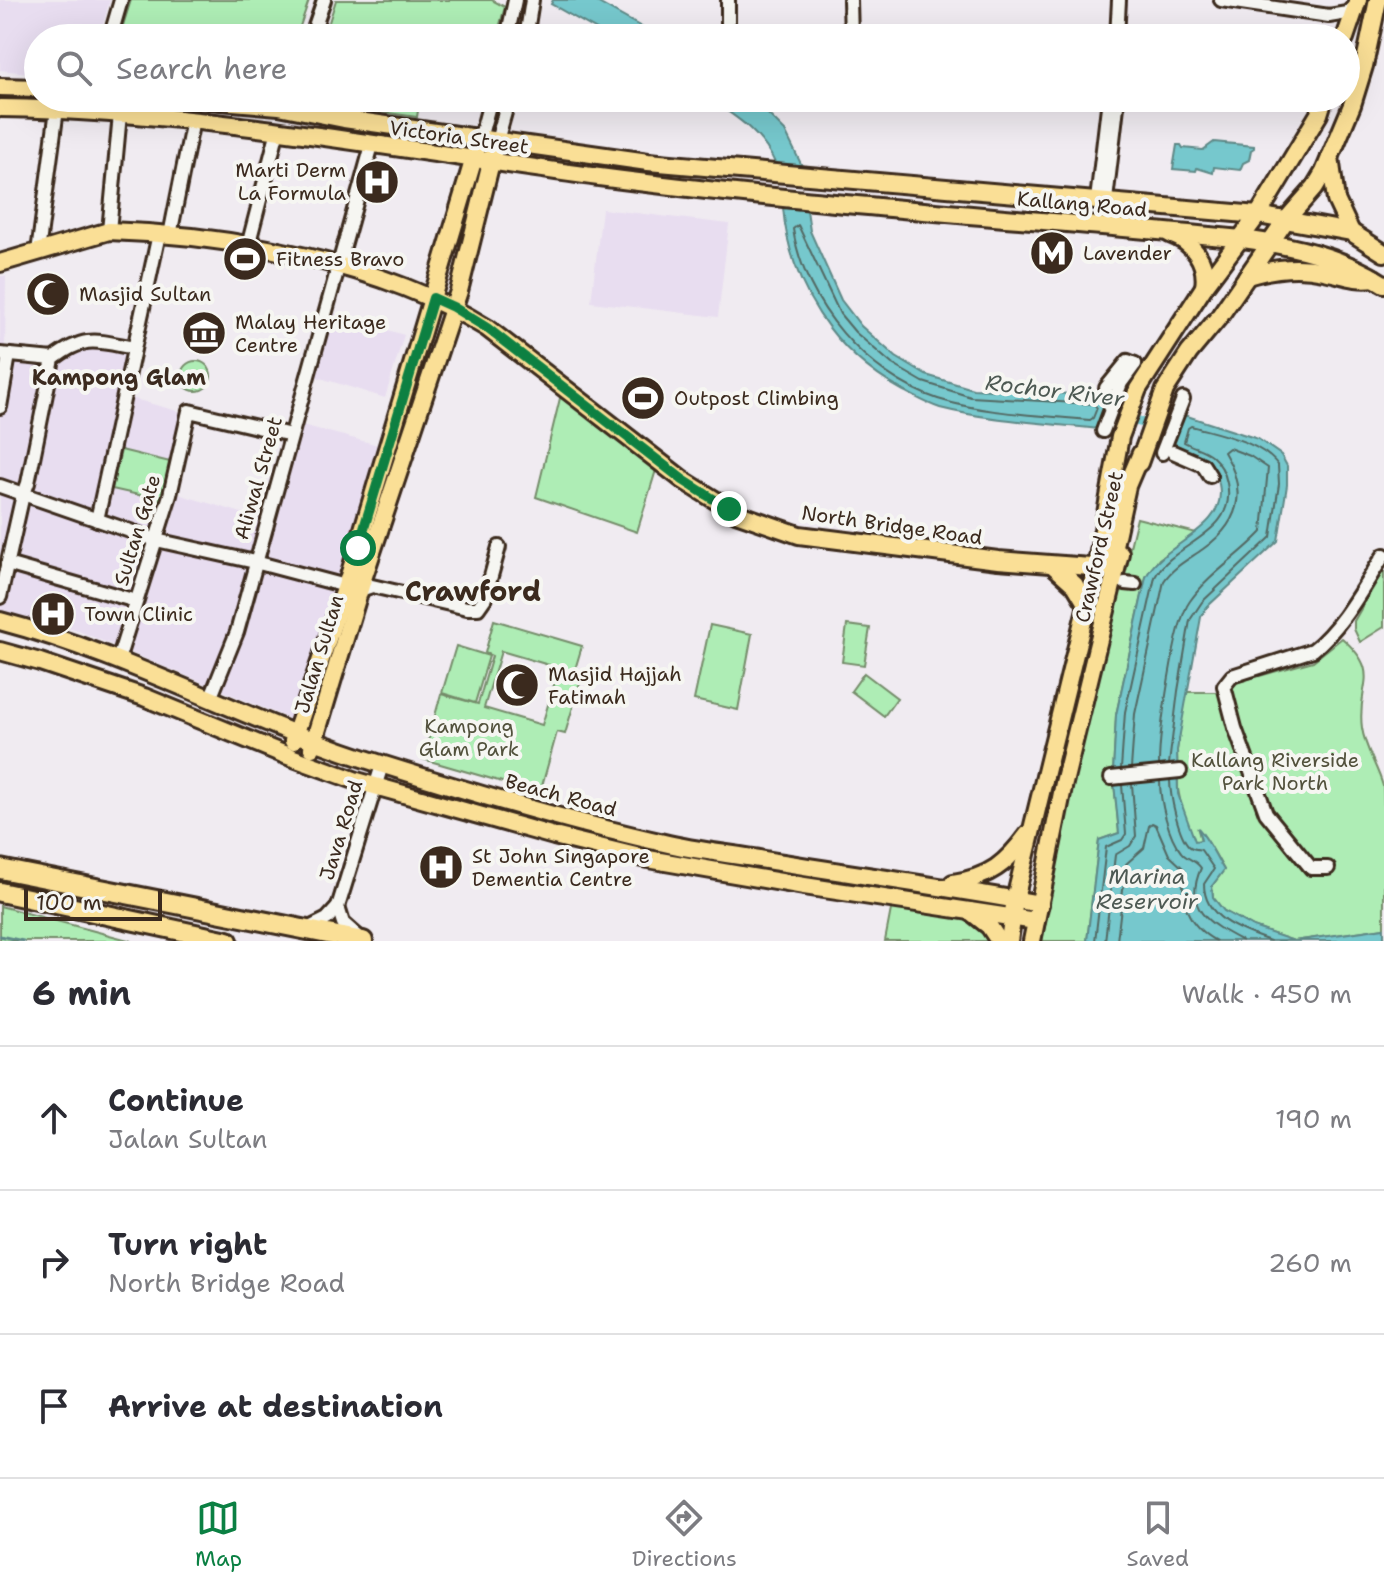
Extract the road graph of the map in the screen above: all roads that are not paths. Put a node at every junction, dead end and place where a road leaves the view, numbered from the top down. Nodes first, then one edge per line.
1 (121, 0) edge
2 (324, 0) edge
3 (515, 0) edge
4 (728, 0) edge
5 (850, 0) edge
6 (1119, 0) edge
7 (1221, 0) edge
8 (1378, 0) edge
9 (535, 2) edge
10 (1358, 2) edge
11 (1329, 16) junction
12 (538, 23) dead end
13 (114, 24) edge
14 (316, 24) edge
15 (510, 24) edge
16 (530, 24) edge
17 (728, 24) dead end
18 (851, 24) edge
19 (1118, 24) edge
20 (1336, 24) edge
21 (1350, 24) edge
22 (1360, 79) edge
23 (0, 87) edge
24 (24, 88) edge
25 (0, 108) edge
26 (24, 108) edge
27 (57, 112) edge
28 (95, 112) edge
29 (343, 112) edge
30 (490, 112) edge
31 (502, 112) edge
32 (1109, 112) edge
33 (1320, 112) edge
34 (1349, 112) edge
35 (120, 114) junction
36 (193, 120) junction
37 (278, 130) junction
38 (488, 140) junction
39 (372, 145) junction
40 (1330, 155) junction
41 (483, 160) junction
42 (769, 168) joint
43 (769, 196) joint
44 (1102, 200) junction
45 (1258, 215) junction
46 (1286, 220) junction
47 (109, 231) junction
48 (1160, 231) junction
49 (1351, 232) junction
50 (164, 235) junction
51 (1243, 239) junction
52 (1270, 243) junction
53 (248, 246) junction
54 (38, 252) junction
55 (1384, 253) edge
56 (0, 263) edge
57 (338, 266) junction
58 (1247, 276) junction
59 (1380, 281) edge
60 (1204, 287) junction
61 (433, 298) junction
62 (453, 307) junction
63 (134, 348) junction
64 (4, 354) edge
65 (53, 359) junction
66 (1106, 388) dead end
67 (1183, 399) dead end
68 (0, 407) edge
69 (1103, 431) dead end
70 (291, 435) junction
71 (1142, 449) junction
72 (1210, 476) dead end
73 (0, 486) edge
74 (24, 493) junction
75 (97, 520) junction
76 (156, 540) junction
77 (499, 547) dead end
78 (1384, 555) edge
79 (255, 562) junction
80 (7, 564) junction
81 (1053, 565) junction
82 (1096, 568) junction
83 (355, 582) junction
84 (0, 597) edge
85 (136, 601) junction
86 (1087, 605) junction
87 (0, 621) edge
88 (0, 651) edge
89 (118, 660) junction
90 (153, 673) junction
91 (144, 697) junction
92 (210, 699) junction
93 (296, 733) junction
94 (315, 739) junction
95 (288, 756) junction
96 (307, 763) junction
97 (382, 765) junction
98 (1180, 771) dead end
99 (415, 774) junction
100 (1111, 778) dead end
101 (376, 787) junction
102 (408, 796) junction
103 (1033, 827) junction
104 (1328, 868) dead end
105 (0, 869) edge
106 (946, 887) junction
107 (0, 892) edge
108 (338, 907) junction
109 (960, 908) junction
110 (1014, 908) junction
111 (85, 911) junction
112 (1038, 912) junction
113 (307, 929) junction
114 (177, 941) edge
115 (228, 941) edge
116 (364, 941) edge
117 (999, 941) edge
118 (1009, 941) edge
119 (1032, 941) edge

1 - 13 street
2 - 14 street
3 - 9 street
3 - 15 street
4 - 17 street
5 - 18 street
6 - 19 street
7 - 11 street
8 - 22 main road, Crawford Street
9 - 12 street
9 - 16 street
10 - 11 street
10 - 21 main road
11 - 20 street
23 - 24 main road
25 - 26 main road, Victoria Street
27 - 54 street
28 - 35 main road, Victoria Street
29 - 38 main road, Victoria Street
30 - 38 street, Jalan Sultan
31 - 38 street, Jalan Sultan
32 - 44 street
33 - 45 main road, Crawford Street
34 - 40 main road, Crawford Street
35 - 36 main road, Victoria Street
35 - 47 street
36 - 37 main road, Victoria Street
36 - 50 street
37 - 39 main road, Victoria Street
37 - 53 street
38 - 41 main road, Jalan Sultan
38 - 42 main road, Victoria Street
39 - 41 main road, Victoria Street
39 - 57 street, Aliwal Street
40 - 46 main road, Crawford Street
40 - 49 main road
41 - 43 main road, Victoria Street
41 - 61 main road, Jalan Sultan
41 - 62 main road, Jalan Sultan
42 - 44 main road, Kallang Road
43 - 48 main road, Kallang Road
44 - 45 main road, Kallang Road
45 - 46 main road, Kallang Road
45 - 51 main road, Crawford Street
46 - 49 main road, Kallang Road
46 - 52 main road, Crawford Street
47 - 50 main road, North Bridge Road
47 - 54 main road, North Bridge Road
48 - 51 main road, Kallang Road
48 - 60 main road
49 - 55 main road, Kallang Road
50 - 53 main road, North Bridge Road
50 - 63 street
51 - 52 main road, Kallang Road
51 - 60 main road, Crawford Street
52 - 58 main road, Crawford Street
52 - 59 main road, Kallang Road
53 - 57 main road, North Bridge Road
54 - 56 main road, North Bridge Road
57 - 61 main road, North Bridge Road
57 - 70 street, Aliwal Street
58 - 59 main road
58 - 71 main road, Crawford Street
60 - 82 main road, Crawford Street
61 - 62 main road, North Bridge Road
61 - 83 main road, Jalan Sultan
62 - 81 main road, North Bridge Road
62 - 83 main road, Jalan Sultan
63 - 65 street
63 - 75 street
64 - 65 street
64 - 68 street
65 - 74 street
66 - 69 street
67 - 72 street
70 - 76 street, Sultan Gate
70 - 79 street, Aliwal Street
71 - 82 main road
71 - 112 main road, Crawford Street
73 - 74 street
74 - 75 street
74 - 80 street
75 - 76 street
76 - 79 street
76 - 85 street, Sultan Gate
77 - 83 street
78 - 104 street
79 - 83 street
79 - 92 street, Aliwal Street
80 - 84 street
80 - 85 street
81 - 82 main road, North Bridge Road
81 - 86 main road
82 - 86 main road, Crawford Street
83 - 93 main road, Jalan Sultan
83 - 94 main road, Jalan Sultan
85 - 89 street, Sultan Gate
86 - 103 main road, Crawford Street
87 - 89 main road, Beach Road
88 - 91 main road, Beach Road
89 - 90 main road, Beach Road
90 - 91 main road
90 - 92 main road, Beach Road
91 - 95 main road, Beach Road
92 - 93 main road, Beach Road
93 - 94 main road, Beach Road
93 - 95 main road, Jalan Sultan
94 - 96 main road, Jalan Sultan
94 - 97 main road, Beach Road
95 - 96 main road, Beach Road
96 - 101 main road, Beach Road
97 - 99 main road, Beach Road
97 - 101 street, Java Road
98 - 100 street
99 - 102 main road
99 - 106 main road, Beach Road
101 - 102 main road, Beach Road
101 - 108 street, Java Road
102 - 109 main road, Beach Road
103 - 106 main road
103 - 110 main road, Crawford Street
105 - 113 highway
106 - 109 main road
106 - 110 main road, Beach Road
107 - 111 highway
108 - 113 street, Java Road
108 - 116 street, Java Road
109 - 110 main road, Beach Road
109 - 117 main road
110 - 112 main road, Beach Road
110 - 118 main road, Crawford Street
111 - 114 highway
111 - 115 highway
112 - 119 main road, Crawford Street
113 - 116 highway

